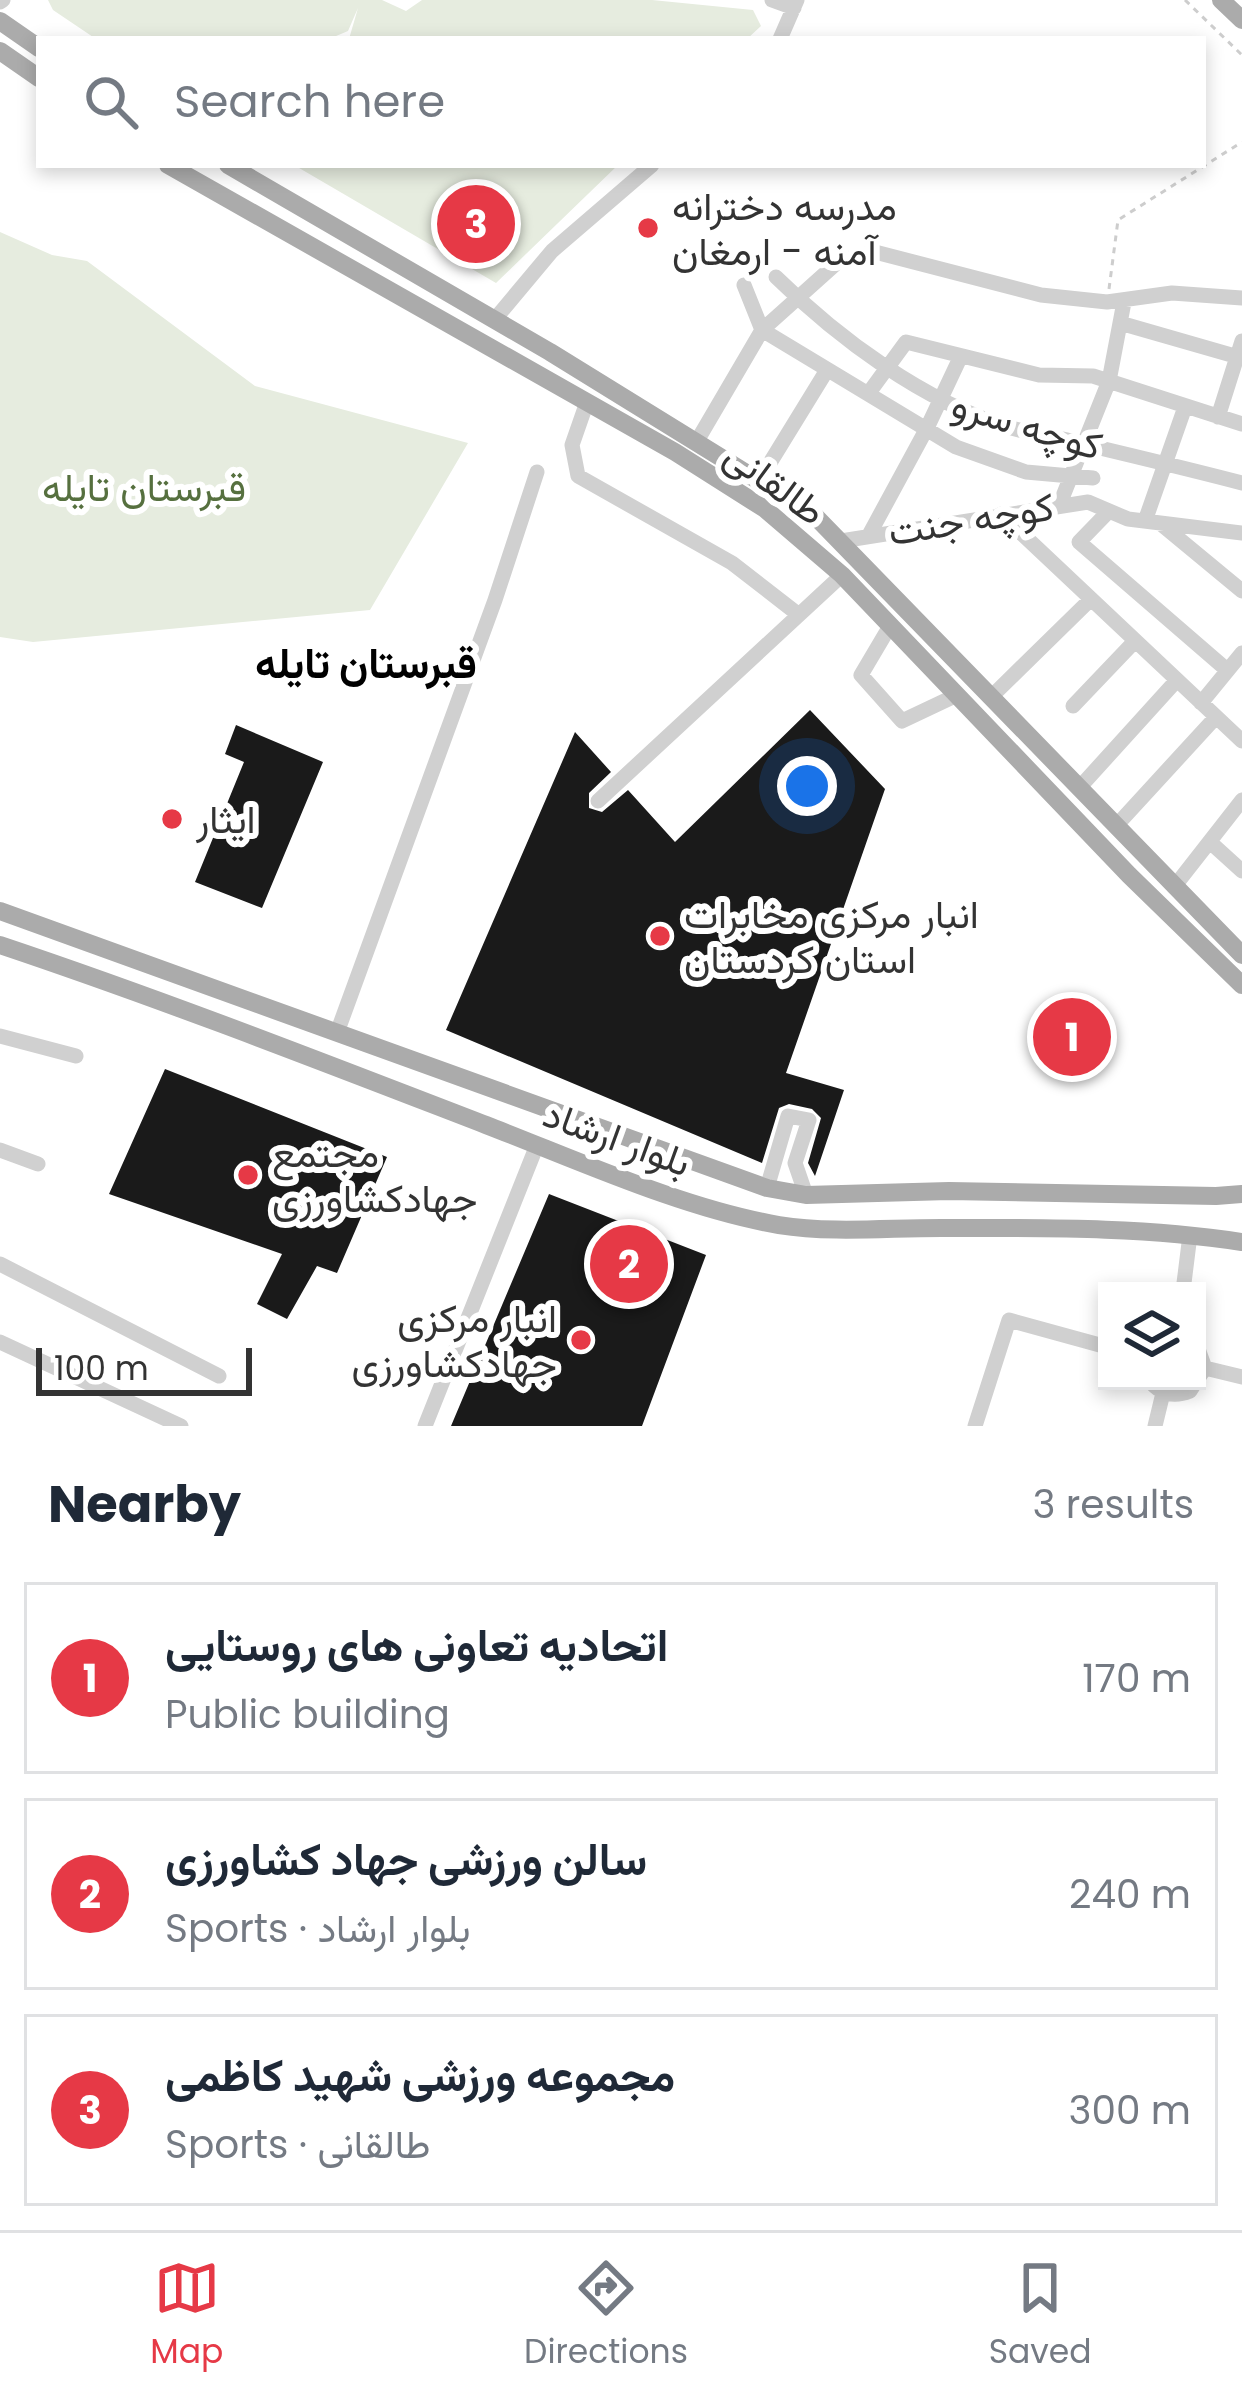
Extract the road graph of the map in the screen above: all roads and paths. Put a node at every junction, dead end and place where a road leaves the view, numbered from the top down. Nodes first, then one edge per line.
1 (772, 0) edge
2 (1185, 0) edge
3 (1226, 2) edge
4 (796, 4) edge
5 (1242, 20) edge
6 (0, 21) edge
7 (781, 36) edge
8 (36, 46) edge
9 (0, 51) edge
10 (1242, 55) edge
11 (36, 76) edge
12 (1242, 142) edge
13 (1206, 165) edge
14 (173, 168) edge
15 (232, 168) edge
16 (649, 168) edge
17 (1201, 168) edge
18 (776, 277) dead end
19 (744, 285) dead end
20 (797, 298) junction
21 (1242, 298) edge
22 (1115, 302) junction
23 (495, 320) junction
24 (1120, 323) junction
25 (762, 330) junction
26 (484, 343) junction
27 (1240, 352) edge
28 (960, 358) junction
29 (888, 366) junction
30 (827, 370) junction
31 (1109, 382) junction
32 (868, 394) junction
33 (940, 400) junction
34 (587, 402) junction
35 (1186, 407) junction
36 (1218, 417) junction
37 (1242, 424) edge
38 (927, 428) junction
39 (697, 441) junction
40 (1084, 444) junction
41 (1165, 464) junction
42 (537, 472) dead end
43 (1072, 474) junction
44 (1093, 478) dead end
45 (760, 479) junction
46 (1242, 484) edge
47 (1059, 506) junction
48 (1109, 511) junction
49 (1001, 514) junction
50 (1152, 522) junction
51 (1242, 533) edge
52 (869, 535) junction
53 (841, 542) junction
54 (842, 575) junction
55 (1242, 591) edge
56 (1091, 599) junction
57 (799, 615) junction
58 (890, 626) junction
59 (1136, 641) junction
60 (1242, 653) edge
61 (1227, 670) junction
62 (1177, 680) junction
63 (957, 695) junction
64 (992, 696) junction
65 (1201, 703) junction
66 (1072, 706) dead end
67 (1216, 717) junction
68 (1242, 741) edge
69 (1080, 787) junction
70 (598, 801) dead end
71 (1242, 801) edge
72 (1116, 826) junction
73 (1210, 842) junction
74 (1242, 871) edge
75 (1180, 893) junction
76 (0, 911) edge
77 (1170, 915) junction
78 (1238, 942) edge
79 (0, 945) edge
80 (1242, 985) edge
81 (338, 1030) junction
82 (0, 1036) edge
83 (362, 1040) junction
84 (76, 1057) dead end
85 (348, 1072) junction
86 (537, 1145) junction
87 (0, 1150) edge
88 (38, 1164) dead end
89 (767, 1187) junction
90 (1242, 1194) edge
91 (806, 1196) junction
92 (1188, 1196) junction
93 (1190, 1235) junction
94 (1242, 1242) edge
95 (0, 1264) edge
96 (1184, 1282) edge
97 (0, 1342) edge
98 (1098, 1345) edge
99 (1206, 1368) edge
100 (219, 1376) dead end
101 (1242, 1377) edge
102 (1156, 1390) edge
103 (181, 1426) edge
104 (425, 1426) edge
105 (975, 1426) edge
106 (1155, 1426) edge

1 - 4 street
2 - 10 path
3 - 5 main road
4 - 7 street
6 - 8 main road
9 - 11 main road
12 - 13 path
14 - 26 main road, طالقانی
15 - 23 main road, طالقانی
16 - 23 street
17 - 22 path
18 - 20 street, کوچه سرو
19 - 25 street
20 - 22 street
20 - 25 street
20 - 29 street, کوچه سرو
21 - 22 street
22 - 24 street
23 - 26 main road
23 - 39 main road, طالقانی
24 - 27 street
24 - 31 street
25 - 30 street
25 - 39 street
26 - 34 main road, طالقانی
27 - 36 street
28 - 29 street
28 - 31 street
28 - 33 street
29 - 32 street
29 - 33 street, کوچه سرو
30 - 32 street
30 - 45 street
31 - 35 street
31 - 40 street
32 - 38 street
33 - 38 street
33 - 40 street, کوچه سرو
34 - 54 main road, طالقانی
34 - 57 street
35 - 36 street
35 - 41 street
36 - 37 street
38 - 43 street
38 - 52 street
39 - 45 main road, طالقانی
40 - 41 street, کوچه سرو
40 - 43 street
41 - 46 street, کوچه سرو
41 - 50 street
42 - 81 street
43 - 44 street
43 - 47 street
45 - 53 main road, طالقانی
47 - 48 street, کوچه جنت
47 - 49 street, کوچه جنت
48 - 50 street, کوچه جنت
48 - 61 street
49 - 52 street, کوچه جنت
49 - 56 street
50 - 51 street, کوچه جنت
50 - 55 street
52 - 53 street, کوچه جنت
53 - 64 main road, طالقانی
54 - 57 street
54 - 58 main road, طالقانی
56 - 59 street
56 - 64 street
57 - 70 street
58 - 63 main road, طالقانی
58 - 63 street
59 - 62 street
59 - 66 street
60 - 61 street
61 - 65 street
62 - 65 street
62 - 69 street
63 - 77 main road, طالقانی
64 - 69 main road, طالقانی
65 - 67 street
67 - 68 street
67 - 72 street
69 - 72 main road, طالقانی
71 - 73 street
72 - 75 main road, طالقانی
73 - 74 street
73 - 75 street
75 - 77 main road
75 - 78 main road, طالقانی
76 - 81 main road, بلوار ارشاد
77 - 80 main road, طالقانی
79 - 85 main road, بلوار ارشاد
81 - 83 main road, بلوار ارشاد
82 - 84 street
83 - 85 main road
83 - 89 main road, بلوار ارشاد
85 - 86 main road, بلوار ارشاد
86 - 93 main road, بلوار ارشاد
86 - 104 street
87 - 88 street
89 - 91 main road, بلوار ارشاد
89 - 91 street
90 - 92 main road, بلوار ارشاد
91 - 92 main road, بلوار ارشاد
92 - 93 main road
93 - 94 main road, بلوار ارشاد
93 - 96 street
95 - 100 street
97 - 103 street
98 - 105 street
99 - 101 street
102 - 106 street

